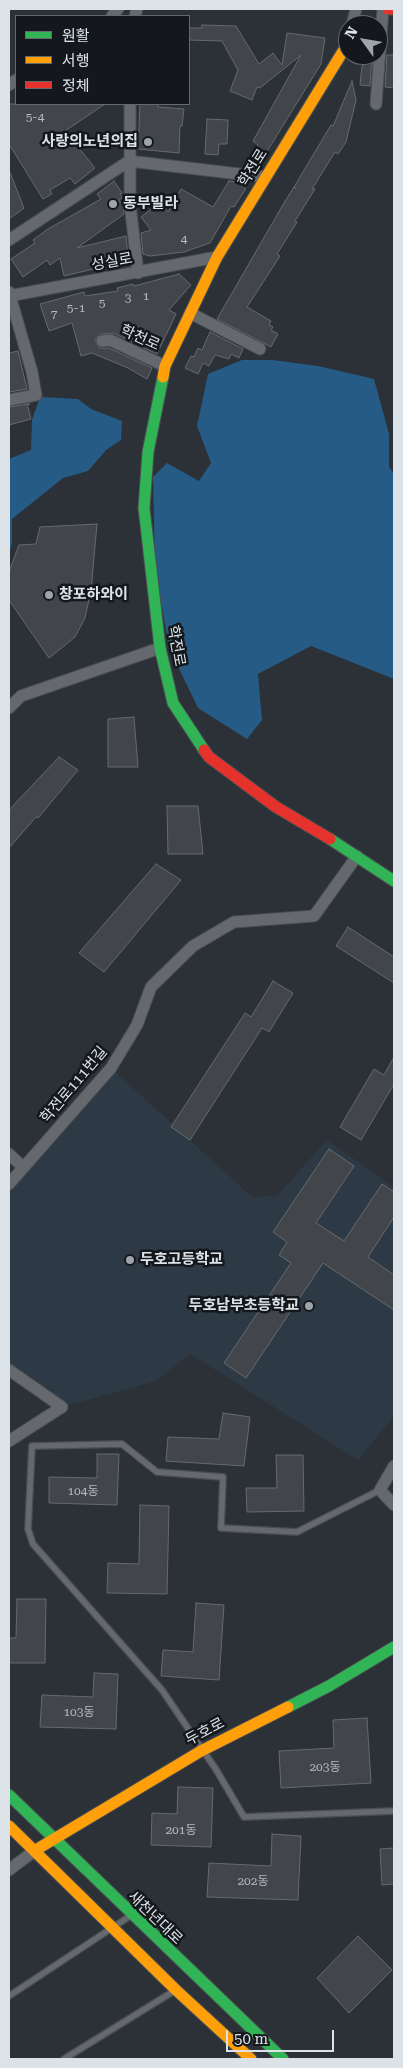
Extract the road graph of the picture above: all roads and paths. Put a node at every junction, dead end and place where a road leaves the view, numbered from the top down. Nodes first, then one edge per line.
1 (383, 9) edge
2 (388, 9) edge
3 (394, 9) edge
4 (338, 61) edge
5 (376, 104) dead end
6 (130, 105) edge
7 (129, 162) junction
8 (265, 177) junction
9 (9, 240) edge
10 (217, 257) junction
11 (138, 273) junction
12 (10, 295) edge
13 (190, 313) junction
14 (102, 341) dead end
15 (260, 350) dead end
16 (165, 366) junction
17 (9, 400) edge
18 (160, 648) junction
19 (9, 708) edge
20 (357, 856) junction
21 (394, 881) edge
22 (9, 1154) edge
23 (23, 1167) junction
24 (9, 1184) edge
25 (9, 1370) edge
26 (9, 1441) edge
27 (394, 1466) edge
28 (380, 1490) junction
29 (394, 1505) edge
30 (394, 1647) edge
31 (201, 1751) junction
32 (9, 1795) edge
33 (394, 1811) edge
34 (9, 1826) edge
35 (54, 1839) junction
36 (34, 1851) junction
37 (9, 1870) edge
38 (131, 1916) junction
39 (112, 1928) junction
40 (176, 1990) junction
41 (9, 1996) edge
42 (64, 2059) edge
43 (251, 2059) edge
44 (283, 2059) edge

1 - 5 street
2 - 3 street
4 - 8 street, 학전로
6 - 7 street
7 - 8 street
7 - 9 street
7 - 11 street
8 - 10 street, 학전로
10 - 11 street, 성실로
10 - 13 street, 학전로
11 - 12 street, 성실로
12 - 17 street, 성실로
13 - 15 street
13 - 16 street, 학전로
14 - 16 street, 학천로
16 - 18 street, 학전로
18 - 19 street
18 - 20 street, 학전로
20 - 21 street, 학전로
20 - 23 street, 학전로111번길
22 - 23 street
23 - 24 street, 학전로111번길
25 - 26 street
27 - 28 street
28 - 29 street
28 - 31 lane
30 - 31 street, 두호로
31 - 33 lane
31 - 35 street, 두호로
32 - 35 street, 새천년대로
34 - 36 street
35 - 36 street, 두호로
35 - 38 street, 새천년대로
36 - 37 street
36 - 39 street
38 - 39 lane
38 - 44 street, 새천년대로
39 - 40 street
39 - 41 lane
40 - 42 lane
40 - 43 street

